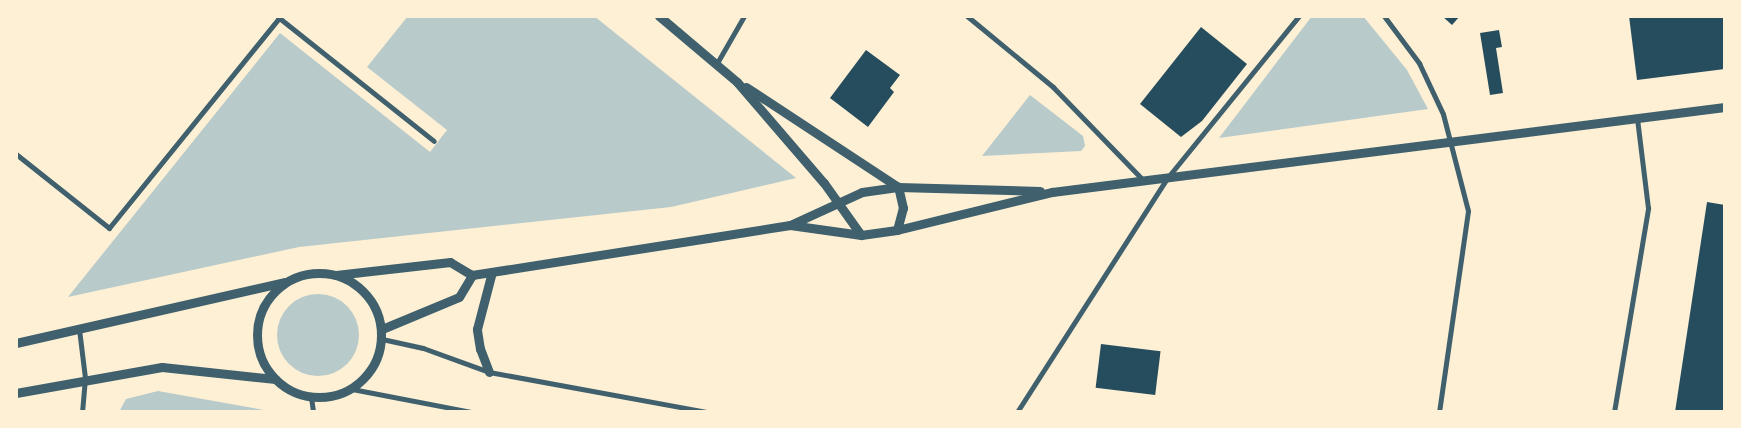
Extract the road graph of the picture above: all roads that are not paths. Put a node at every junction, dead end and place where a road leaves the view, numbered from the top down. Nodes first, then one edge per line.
1 (659, 16) edge
2 (744, 16) edge
3 (968, 16) edge
4 (1299, 16) edge
5 (1384, 16) edge
6 (278, 17) edge
7 (717, 63) junction
8 (737, 82) junction
9 (1725, 107) edge
10 (1637, 118) junction
11 (434, 141) dead end
12 (1450, 141) junction
13 (16, 154) edge
14 (1168, 177) junction
15 (1144, 180) junction
16 (898, 187) junction
17 (1052, 192) junction
18 (838, 202) junction
19 (790, 225) junction
20 (897, 230) junction
21 (861, 235) junction
22 (492, 272) junction
23 (472, 274) junction
24 (336, 275) junction
25 (285, 282) junction
26 (79, 329) junction
27 (382, 334) junction
28 (16, 344) edge
29 (490, 372) junction
30 (85, 378) junction
31 (275, 379) junction
32 (352, 389) junction
33 (16, 393) edge
34 (312, 397) junction
35 (82, 412) edge
36 (313, 412) edge
37 (471, 412) edge
38 (706, 412) edge
39 (1017, 412) edge
40 (1439, 412) edge
41 (1614, 412) edge

1 - 7 street
2 - 7 street
3 - 15 street
4 - 14 street
5 - 12 street
6 - 11 street
6 - 13 street
7 - 8 street
8 - 16 street
8 - 18 street
9 - 10 street
10 - 12 street
10 - 41 street
12 - 14 street
12 - 40 street
14 - 15 street
14 - 39 street
15 - 17 street
16 - 17 street
16 - 18 street
16 - 20 street
17 - 20 street
18 - 19 street
18 - 21 street
19 - 21 street
19 - 22 street
20 - 21 street
22 - 23 street
22 - 29 street
23 - 24 street
23 - 27 street
24 - 25 street
24 - 27 street
25 - 26 street
25 - 31 street
26 - 28 street
26 - 30 street
27 - 29 street
27 - 32 street
29 - 38 street
30 - 31 street
30 - 33 street
30 - 35 street
31 - 34 street
32 - 34 street
32 - 37 street
34 - 36 street

